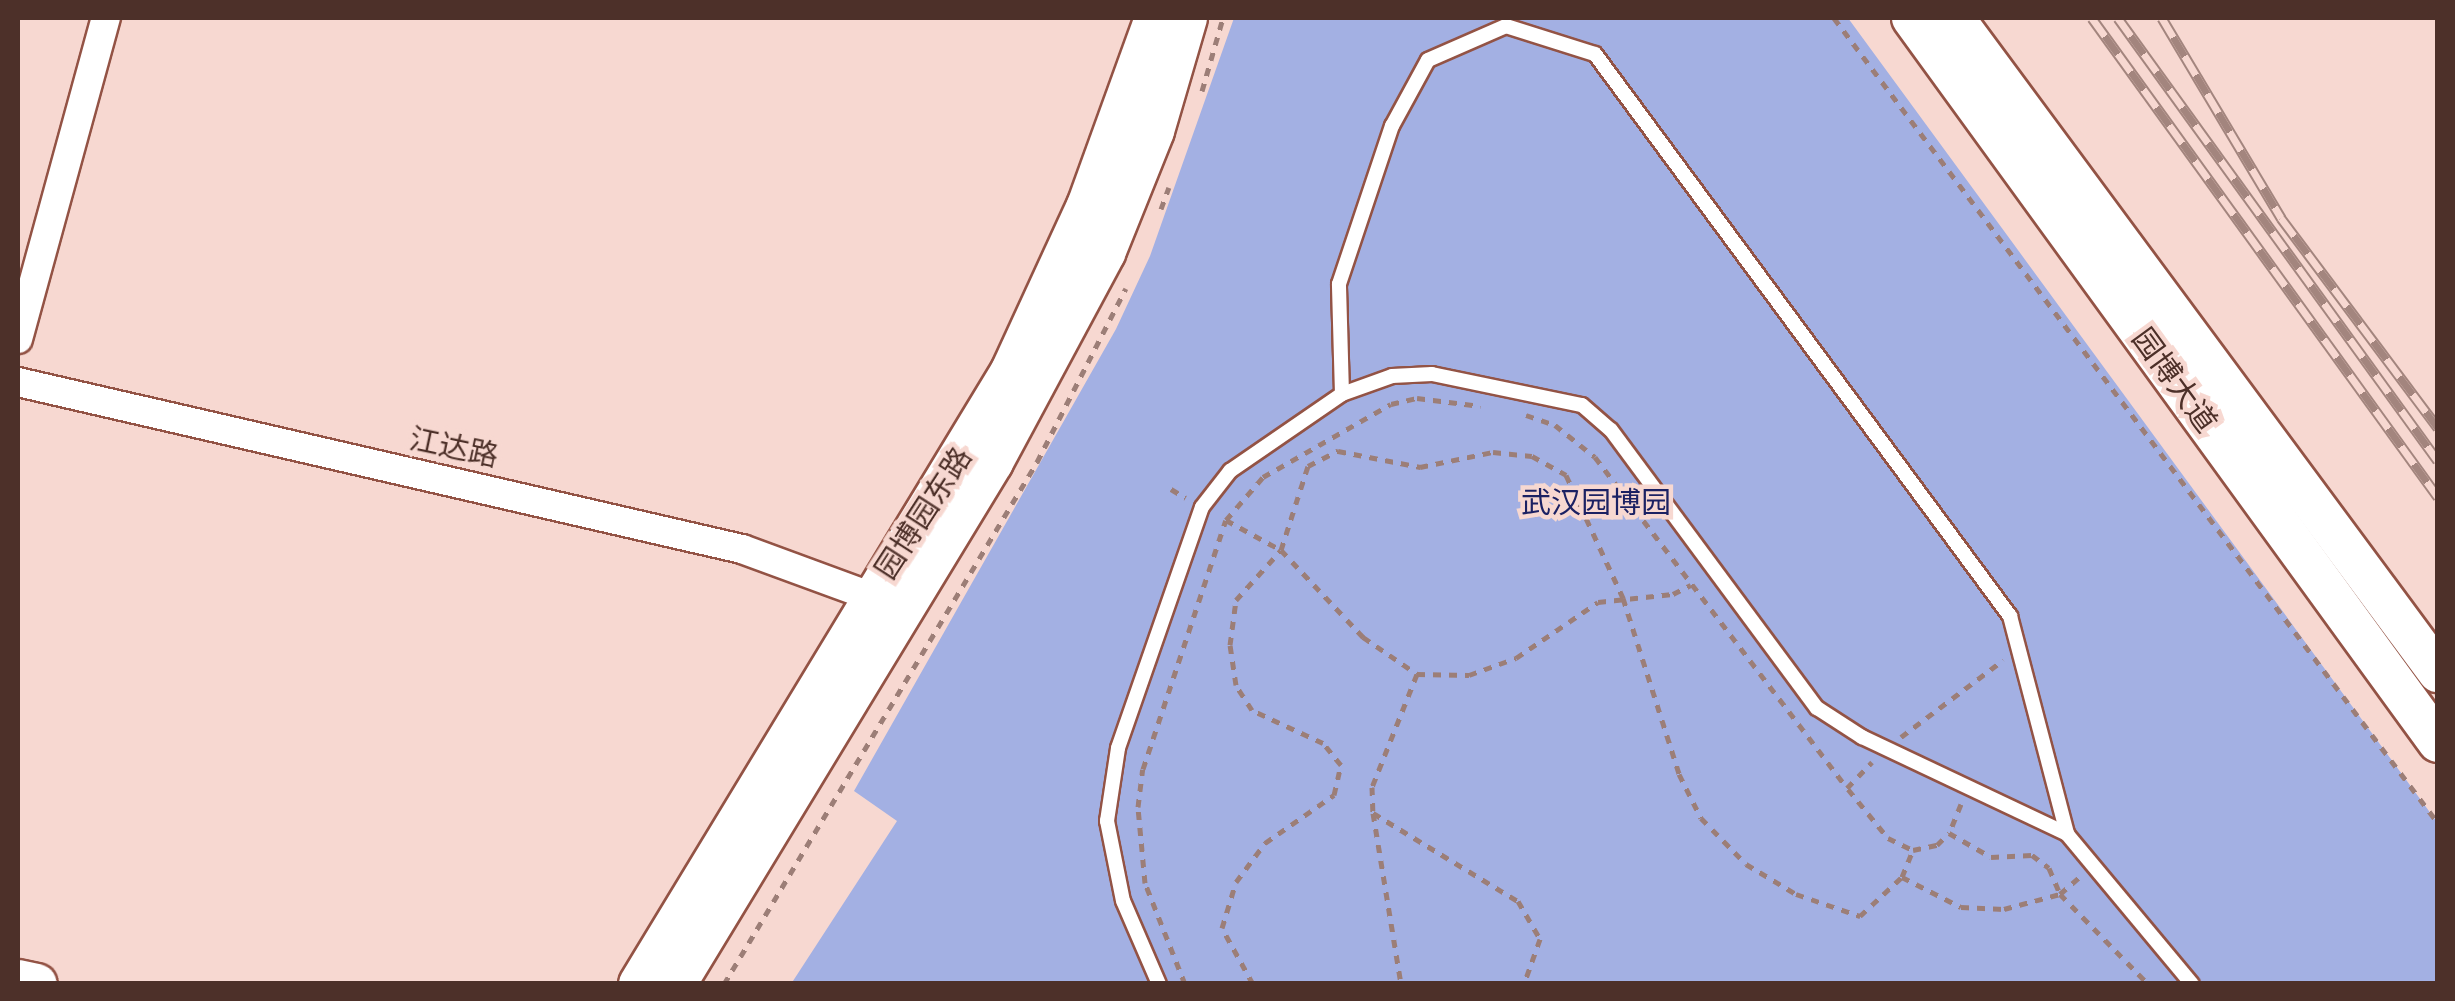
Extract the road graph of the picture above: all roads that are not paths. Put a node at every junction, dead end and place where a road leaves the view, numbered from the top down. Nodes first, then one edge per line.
1 (106, 18) edge
2 (1155, 18) edge
3 (1187, 18) edge
4 (1912, 18) edge
5 (1954, 18) edge
6 (18, 339) edge
7 (18, 382) edge
8 (1342, 394) junction
9 (870, 596) junction
10 (2438, 672) edge
11 (2438, 742) edge
12 (2067, 834) junction
13 (18, 980) edge
14 (37, 984) edge
15 (640, 984) edge
16 (676, 984) edge
17 (1159, 984) edge
18 (2192, 984) edge

1 - 6 street
2 - 9 main road, 园博园东路
3 - 16 main road, 园博园东路
4 - 11 main road, 园博大道
5 - 10 main road, 园博大道
7 - 9 street, 江达路
8 - 12 lane
8 - 12 lane
8 - 17 lane
9 - 15 main road, 园博园东路
12 - 18 lane
13 - 14 main road

